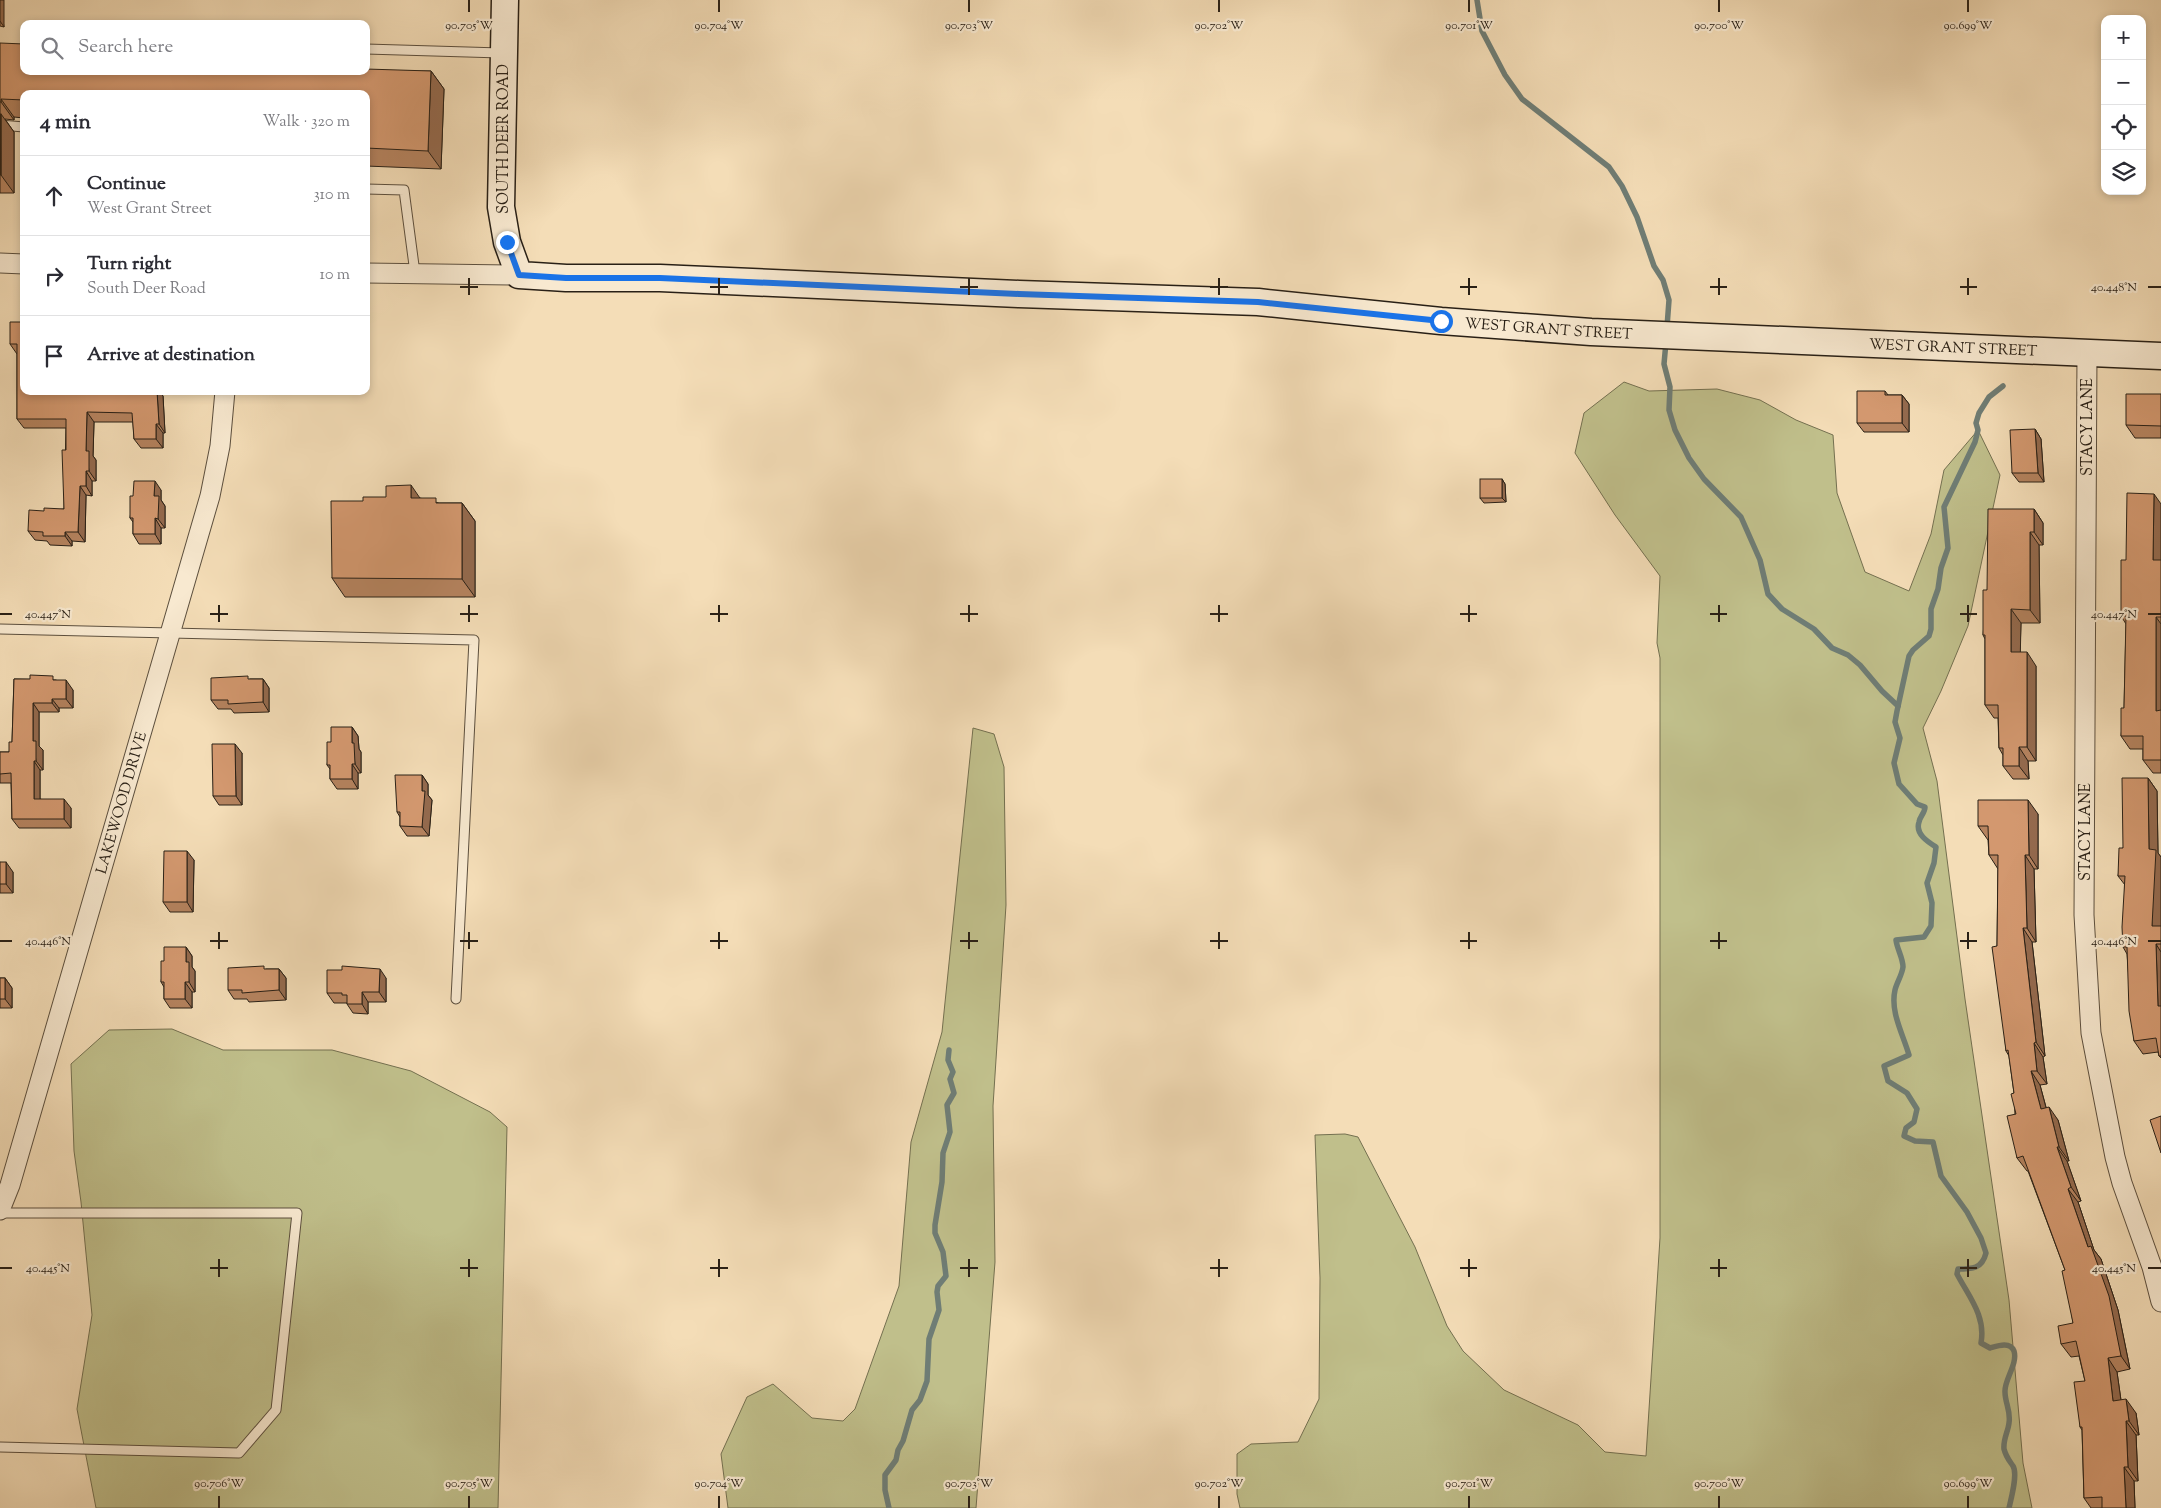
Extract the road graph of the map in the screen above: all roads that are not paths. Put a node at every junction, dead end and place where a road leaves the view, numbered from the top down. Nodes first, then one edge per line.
1 (505, 0) edge
2 (370, 49) edge
3 (504, 53) junction
4 (0, 125) edge
5 (20, 127) edge
6 (370, 189) edge
7 (0, 263) edge
8 (20, 264) edge
9 (370, 273) edge
10 (415, 274) junction
11 (519, 275) junction
12 (2087, 352) junction
13 (2161, 356) edge
14 (224, 395) edge
15 (0, 629) edge
16 (169, 632) junction
17 (456, 999) dead end
18 (0, 1211) edge
19 (2161, 1302) edge
20 (0, 1447) edge

1 - 3 main road, SOUTH DEER ROAD
2 - 3 lane
3 - 11 main road, SOUTH DEER ROAD
4 - 5 lane
6 - 10 lane
7 - 8 street
9 - 10 street, WEST GRANT STREET
10 - 11 street, WEST GRANT STREET
11 - 12 main road, WEST GRANT STREET
12 - 13 main road, WEST GRANT STREET
12 - 19 street, STACY LANE
14 - 16 street, LAKEWOOD DRIVE
15 - 16 lane
16 - 17 lane
16 - 18 street, LAKEWOOD DRIVE
18 - 20 lane

